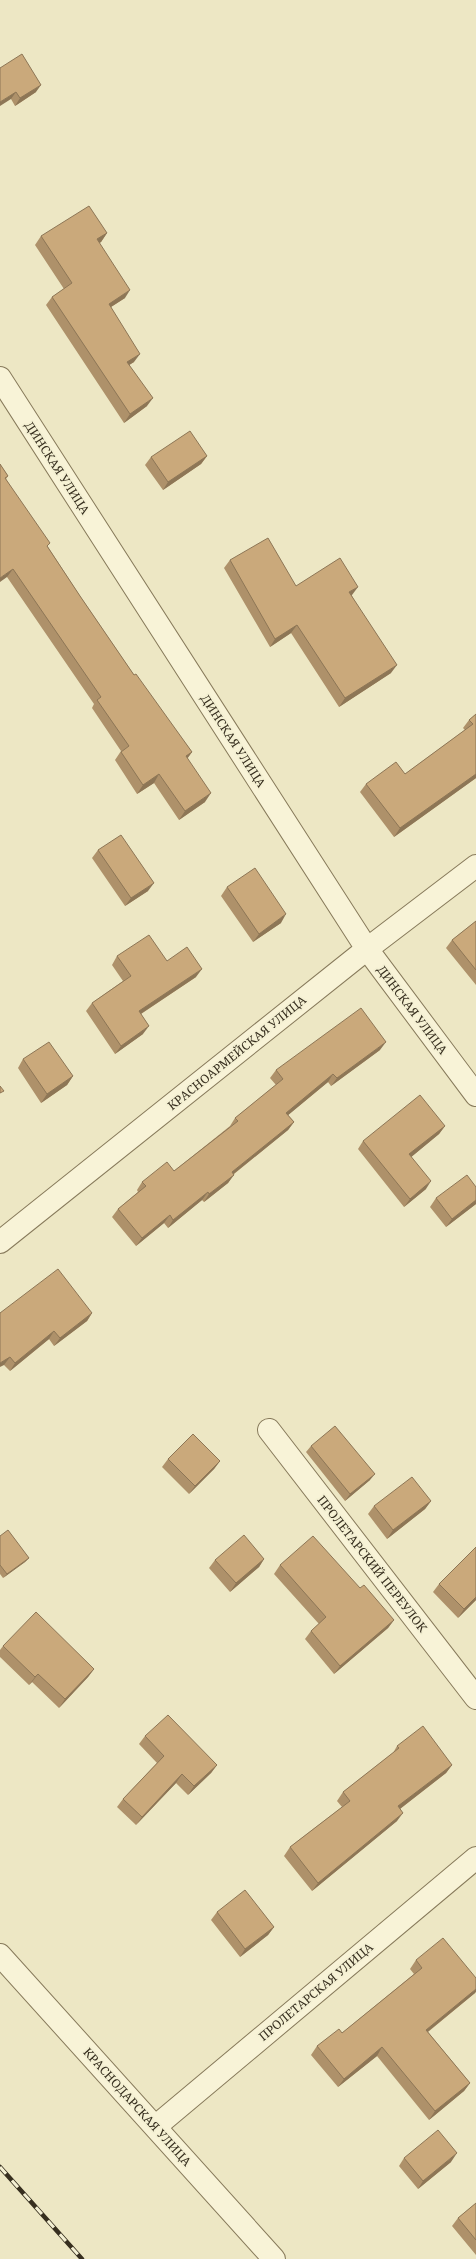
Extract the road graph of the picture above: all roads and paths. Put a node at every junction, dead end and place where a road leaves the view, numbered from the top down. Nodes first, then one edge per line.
1 (0, 378) edge
2 (476, 866) edge
3 (367, 950) junction
4 (476, 1095) edge
5 (0, 1242) edge
6 (269, 1430) dead end
7 (476, 1698) edge
8 (476, 1858) edge
9 (0, 1955) edge
10 (155, 2127) junction
11 (274, 2259) edge

1 - 3 street, ДИНСКАЯ УЛИЦА
2 - 3 street, КРАСНОАРМЕЙСКАЯ УЛИЦА
3 - 4 street, ДИНСКАЯ УЛИЦА
3 - 5 street, КРАСНОАРМЕЙСКАЯ УЛИЦА
6 - 7 street, ПРОЛЕТАРСКИЙ ПЕРЕУЛОК
8 - 10 street, ПРОЛЕТАРСКАЯ УЛИЦА
9 - 10 street, КРАСНОДАРСКАЯ УЛИЦА
10 - 11 street, КРАСНОДАРСКАЯ УЛИЦА

